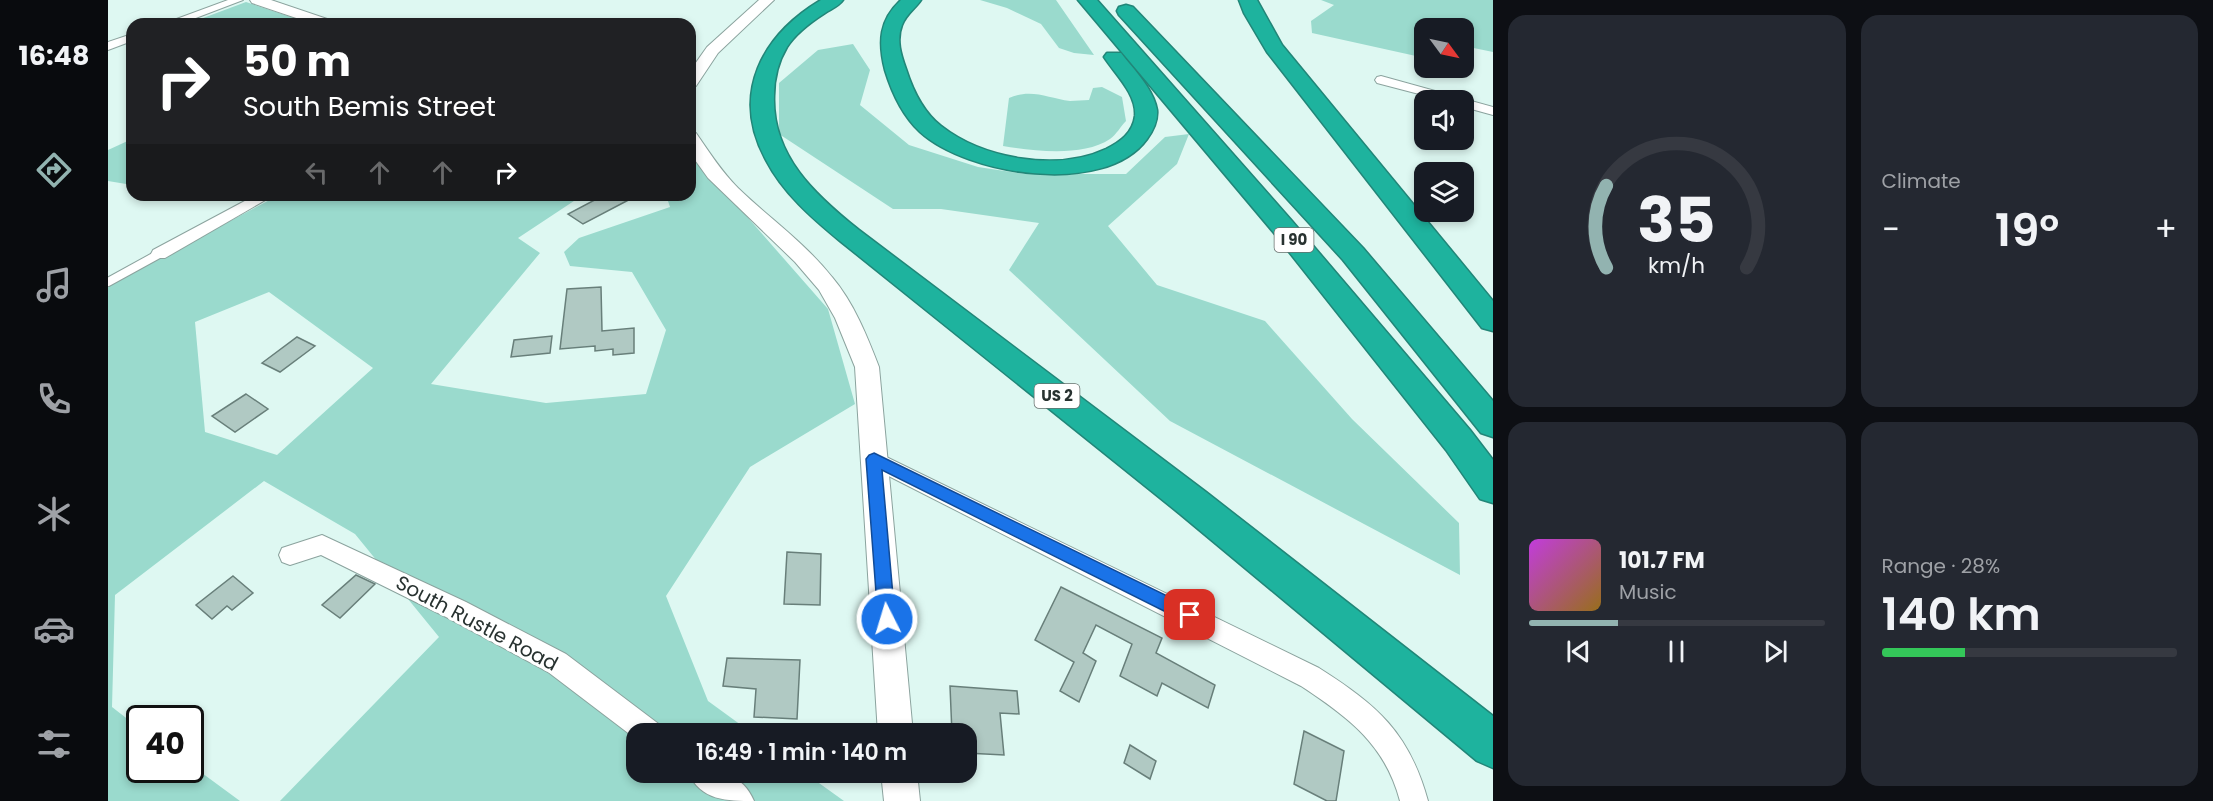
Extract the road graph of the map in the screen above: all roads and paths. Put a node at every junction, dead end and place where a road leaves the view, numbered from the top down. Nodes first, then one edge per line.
1 (238, 0) edge
2 (257, 0) edge
3 (767, 0) edge
4 (834, 0) edge
5 (912, 0) edge
6 (1248, 0) edge
7 (1098, 1) edge
8 (186, 18) edge
9 (310, 18) edge
10 (126, 39) edge
11 (108, 46) edge
12 (696, 74) edge
13 (1381, 80) dead end
14 (1418, 90) edge
15 (1474, 106) edge
16 (1493, 111) edge
17 (696, 146) edge
18 (256, 201) edge
19 (159, 254) joint
20 (108, 282) edge
21 (1493, 321) edge
22 (1493, 424) edge
23 (874, 459) junction
24 (1493, 488) edge
25 (290, 555) dead end
26 (636, 723) edge
27 (895, 723) edge
28 (1493, 745) edge
29 (716, 783) edge
30 (900, 783) edge
31 (740, 801) edge
32 (902, 801) edge
33 (1414, 801) edge

1 - 8 street
2 - 9 street
3 - 12 street
4 - 28 highway, US 2
5 - 7 highway
6 - 21 highway
7 - 22 highway, I 90
7 - 24 highway, I 90
10 - 11 street
13 - 14 street
15 - 16 street
17 - 23 street
18 - 19 street
19 - 20 lane
23 - 27 street
23 - 33 street
25 - 26 street, South Rustle Road
29 - 31 street
30 - 32 street

